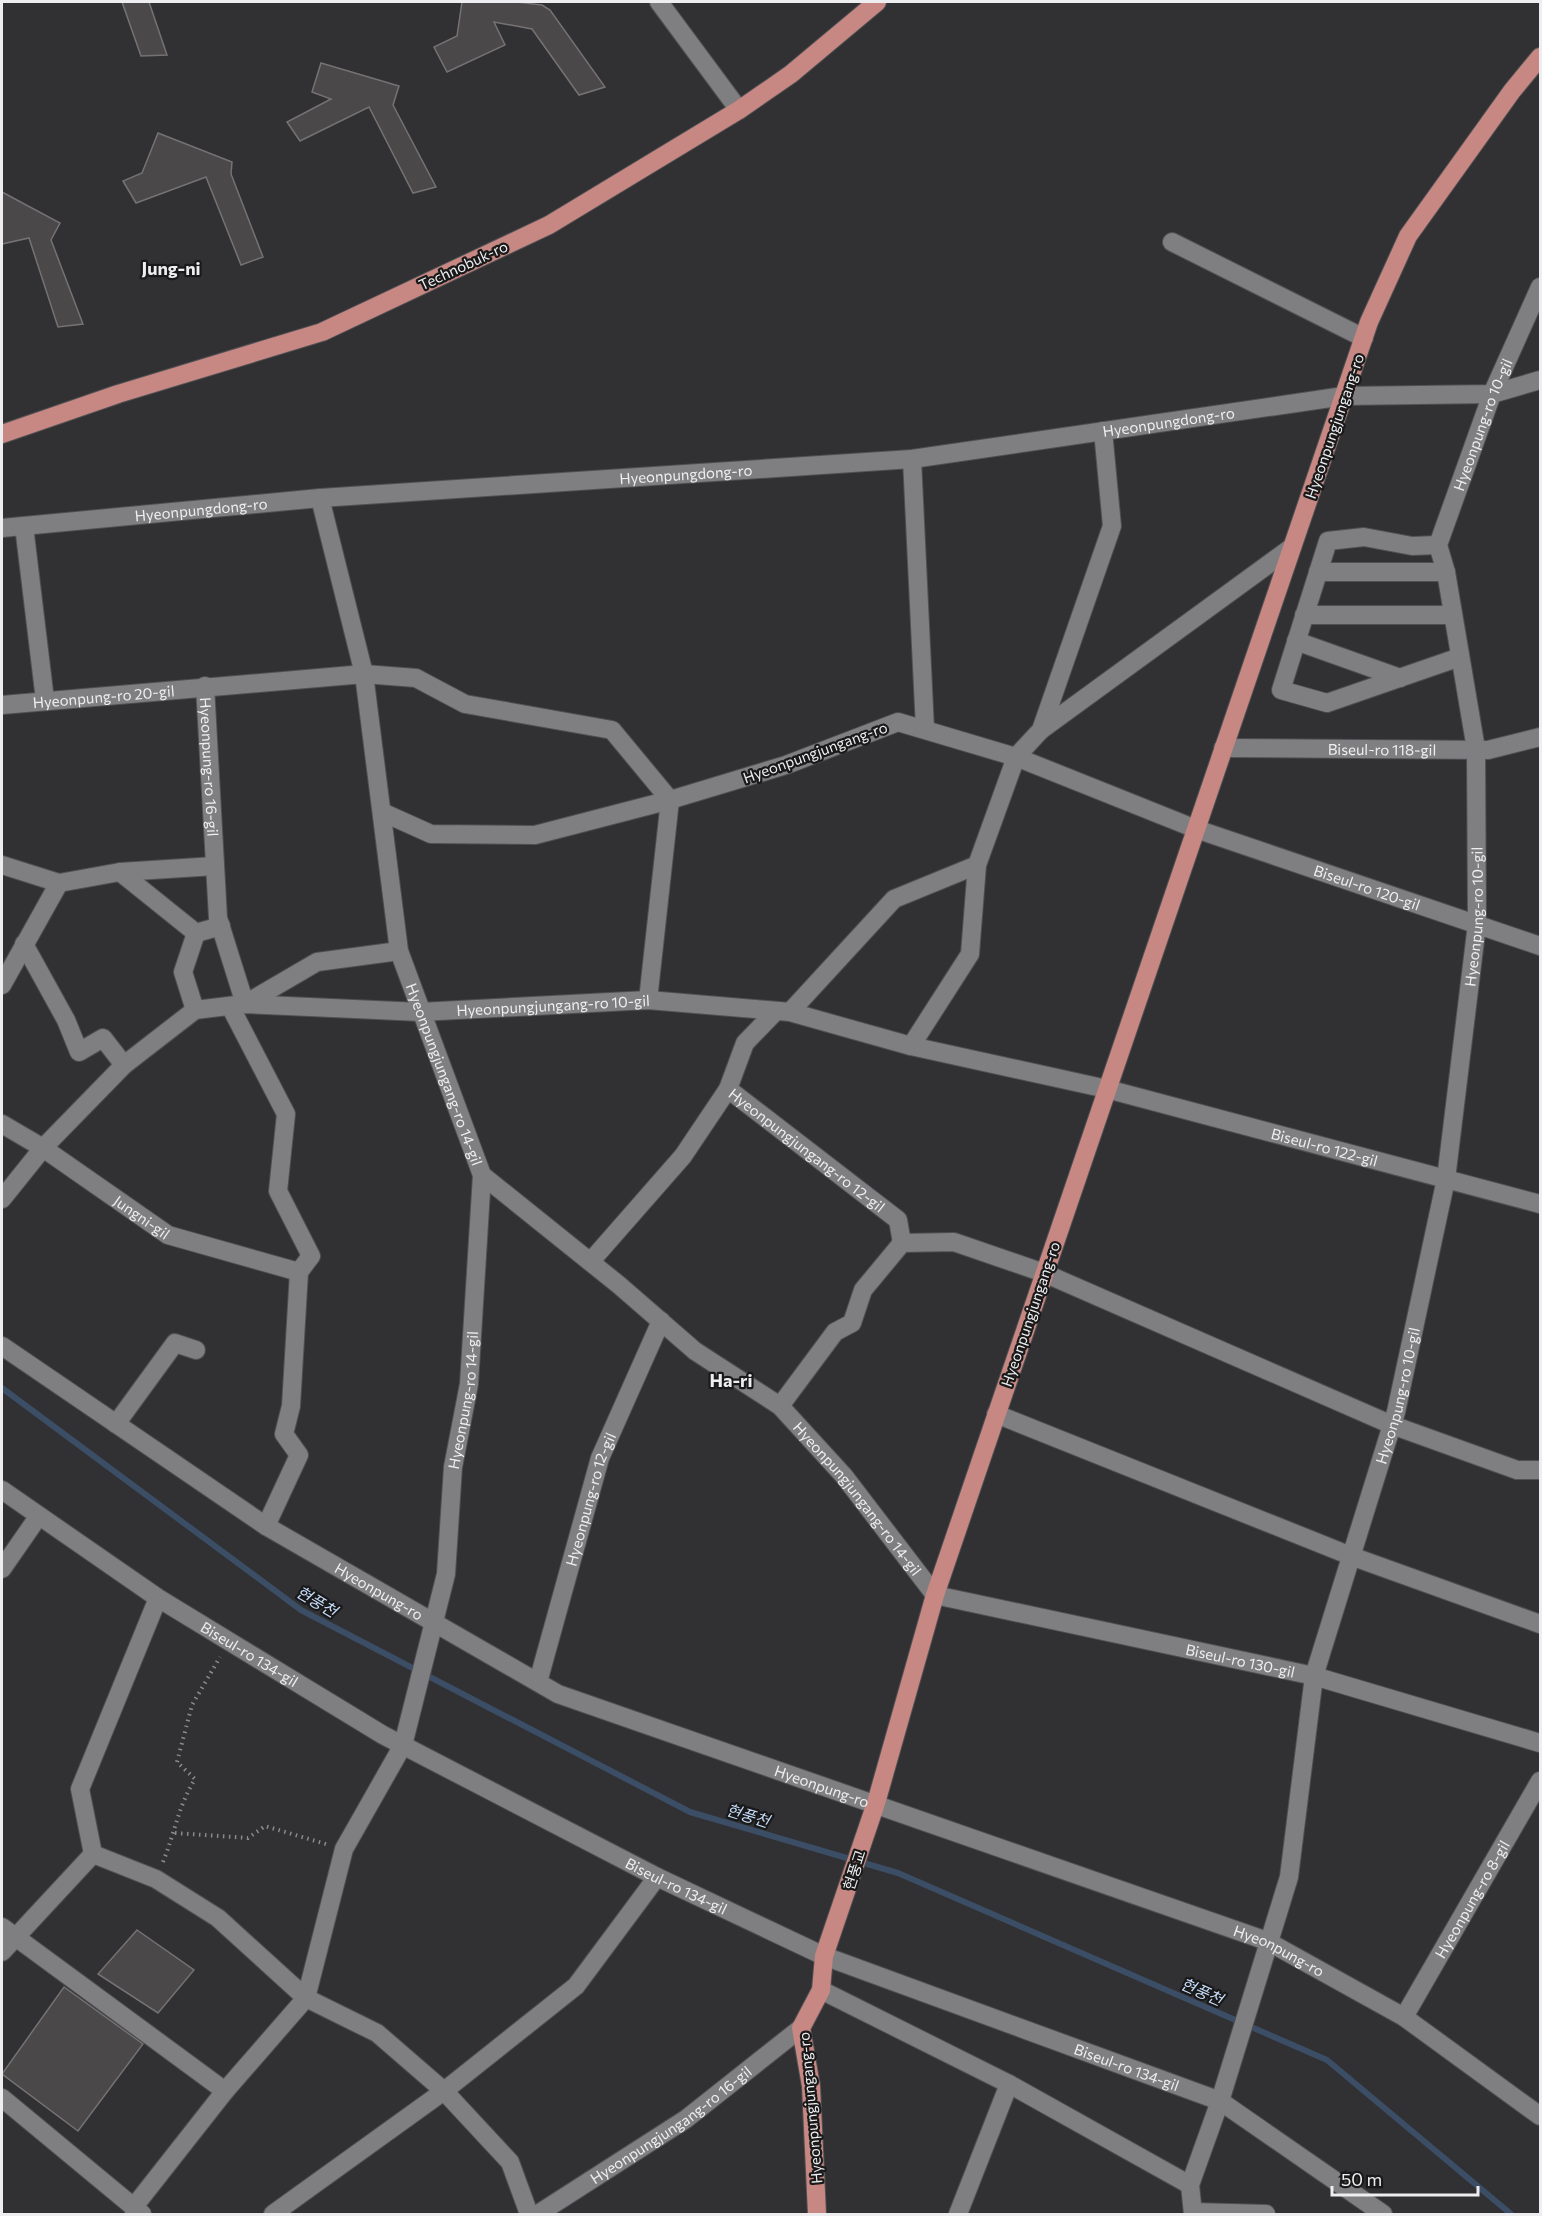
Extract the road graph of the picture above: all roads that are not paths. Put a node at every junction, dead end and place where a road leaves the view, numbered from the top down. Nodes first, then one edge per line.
1 (659, 2) edge
2 (878, 2) edge
3 (1540, 57) edge
4 (739, 110) junction
5 (1172, 242) dead end
6 (1540, 287) edge
7 (1364, 338) junction
8 (1540, 380) edge
9 (1492, 394) junction
10 (1344, 396) junction
11 (1102, 431) junction
12 (2, 434) edge
13 (912, 459) junction
14 (320, 498) junction
15 (24, 526) junction
16 (2, 528) edge
17 (1438, 545) junction
18 (1292, 547) junction
19 (1318, 572) junction
20 (1446, 572) junction
21 (1304, 615) junction
22 (1453, 615) junction
23 (1296, 641) junction
24 (1460, 657) junction
25 (364, 674) junction
26 (1400, 678) junction
27 (205, 686) junction
28 (45, 700) junction
29 (2, 705) edge
30 (926, 729) junction
31 (1041, 730) junction
32 (1540, 737) edge
33 (1224, 748) junction
34 (1476, 749) junction
35 (1016, 757) junction
36 (670, 800) junction
37 (382, 812) junction
38 (1196, 829) junction
39 (2, 865) edge
40 (977, 865) junction
41 (215, 866) junction
42 (120, 872) junction
43 (60, 883) junction
44 (1477, 924) junction
45 (221, 926) junction
46 (195, 933) junction
47 (24, 944) junction
48 (1540, 946) edge
49 (399, 951) junction
50 (2, 985) edge
51 (648, 1000) junction
52 (237, 1005) junction
53 (195, 1010) junction
54 (783, 1011) junction
55 (420, 1012) junction
56 (911, 1046) junction
57 (124, 1065) junction
58 (728, 1089) junction
59 (1107, 1089) junction
60 (2, 1124) edge
61 (43, 1148) junction
62 (482, 1175) junction
63 (1446, 1179) junction
64 (2, 1199) edge
65 (1540, 1204) edge
66 (903, 1243) junction
67 (591, 1261) junction
68 (299, 1272) junction
69 (1044, 1273) junction
70 (661, 1321) junction
71 (2, 1346) edge
72 (196, 1350) dead end
73 (780, 1406) junction
74 (996, 1414) junction
75 (116, 1424) junction
76 (1392, 1425) junction
77 (1540, 1470) edge
78 (2, 1490) edge
79 (38, 1517) junction
80 (266, 1526) junction
81 (1351, 1556) junction
82 (2, 1569) edge
83 (935, 1595) junction
84 (158, 1599) junction
85 (435, 1623) junction
86 (1540, 1624) edge
87 (1314, 1676) junction
88 (538, 1682) junction
89 (1540, 1743) edge
90 (403, 1745) junction
91 (1540, 1781) edge
92 (876, 1803) junction
93 (93, 1854) junction
94 (657, 1877) junction
95 (8, 1931) edge
96 (833, 1936) joint
97 (1267, 1941) junction
98 (2, 1952) edge
99 (824, 1956) junction
100 (821, 1990) junction
101 (306, 1998) junction
102 (1404, 2017) junction
103 (801, 2028) junction
104 (1009, 2084) junction
105 (225, 2091) junction
106 (444, 2091) junction
107 (2, 2098) edge
108 (1220, 2101) junction
109 (1540, 2116) edge
110 (1190, 2185) junction
111 (137, 2211) edge
112 (1193, 2213) edge
113 (273, 2214) edge
114 (529, 2214) edge
115 (538, 2214) edge
116 (818, 2214) edge
117 (958, 2214) edge
118 (1266, 2214) edge
119 (1383, 2214) edge

1 - 4 street
2 - 4 main road, Technobuk-ro
3 - 7 main road, Hyeonpungjungang-ro
4 - 12 main road, Technobuk-ro
5 - 7 street
6 - 9 street, Hyeonpung-ro 10-gil
7 - 10 main road, Hyeonpungjungang-ro
8 - 9 street, Hyeonpungdong-ro
9 - 10 street, Hyeonpungdong-ro
9 - 17 street, Hyeonpung-ro 10-gil
10 - 11 street, Hyeonpungdong-ro
10 - 18 main road, Hyeonpungjungang-ro
11 - 13 street, Hyeonpungdong-ro
11 - 31 street
13 - 14 street, Hyeonpungdong-ro
13 - 30 street
14 - 15 street, Hyeonpungdong-ro
14 - 25 street, Hyeonpungjungang-ro 14-gil
15 - 16 street, Hyeonpungdong-ro
15 - 28 street
17 - 19 street
17 - 20 street, Hyeonpung-ro 10-gil
18 - 31 street
18 - 33 main road, Hyeonpungjungang-ro
19 - 20 street
19 - 21 street
20 - 22 street, Hyeonpung-ro 10-gil
21 - 22 street
21 - 23 street
22 - 24 street, Hyeonpung-ro 10-gil
23 - 26 street
23 - 26 street
24 - 26 street
24 - 34 street, Hyeonpung-ro 10-gil
25 - 27 street, Hyeonpung-ro 16-gil
25 - 36 street
25 - 37 street, Hyeonpungjungang-ro 14-gil
27 - 28 street, Hyeonpung-ro 20-gil
27 - 41 street, Hyeonpung-ro 16-gil
28 - 29 street, Hyeonpung-ro 20-gil
30 - 35 street, Hyeonpungjungang-ro
30 - 36 street, Hyeonpungjungang-ro
31 - 35 street
32 - 34 street, Biseul-ro 118-gil
33 - 34 street, Biseul-ro 118-gil
33 - 38 main road, Hyeonpungjungang-ro
34 - 44 street, Hyeonpung-ro 10-gil
35 - 38 street, Hyeonpungjungang-ro
35 - 40 street
36 - 37 street, Hyeonpungjungang-ro
36 - 51 street
37 - 49 street, Hyeonpungjungang-ro 14-gil
38 - 44 street, Biseul-ro 120-gil
38 - 59 main road, Hyeonpungjungang-ro
39 - 43 street
40 - 54 street
40 - 56 street
41 - 42 street
41 - 45 street, Hyeonpung-ro 16-gil
42 - 43 street
42 - 46 street
43 - 47 street
44 - 48 street, Biseul-ro 120-gil
44 - 63 street, Hyeonpung-ro 10-gil
45 - 46 street
45 - 52 street, Hyeonpung-ro 16-gil
46 - 53 street
47 - 50 street
47 - 57 street
49 - 52 street, Hyeonpungjungang-ro 10-gil
49 - 55 street, Hyeonpungjungang-ro 14-gil
51 - 54 street, Hyeonpungjungang-ro 10-gil
51 - 55 street, Hyeonpungjungang-ro 10-gil
52 - 53 street, Hyeonpungjungang-ro 10-gil
52 - 55 street, Hyeonpungjungang-ro 10-gil
52 - 68 street, Hyeonpung-ro 16-gil
53 - 57 street
54 - 56 street, Hyeonpungjungang-ro 10-gil
54 - 58 street
55 - 62 street, Hyeonpungjungang-ro 14-gil
56 - 59 street, Hyeonpungjungang-ro 10-gil
57 - 61 street
58 - 66 street, Hyeonpungjungang-ro 12-gil
58 - 67 street, Hyeonpungjungang-ro 12-gil
59 - 63 street, Biseul-ro 122-gil
59 - 69 main road, Hyeonpungjungang-ro
60 - 61 street, Jungni-gil
61 - 64 street
61 - 68 street, Jungni-gil
62 - 67 street, Hyeonpungjungang-ro 14-gil
62 - 85 street, Hyeonpung-ro 14-gil
63 - 65 street, Biseul-ro 122-gil
63 - 76 street, Hyeonpung-ro 10-gil
66 - 69 street
66 - 73 street
67 - 70 street, Hyeonpungjungang-ro 14-gil
68 - 80 street, Hyeonpung-ro 16-gil
69 - 74 main road, Hyeonpungjungang-ro
69 - 76 street
70 - 73 street, Hyeonpungjungang-ro 14-gil
70 - 88 street, Hyeonpung-ro 12-gil
71 - 75 street, Hyeonpung-ro
72 - 75 street
73 - 83 street, Hyeonpungjungang-ro 14-gil
74 - 81 street
74 - 83 main road, Hyeonpungjungang-ro
75 - 80 street, Hyeonpung-ro
76 - 77 street
76 - 81 street, Hyeonpung-ro 10-gil
78 - 79 street, Biseul-ro 134-gil
79 - 82 street
79 - 84 street, Biseul-ro 134-gil
80 - 85 street, Hyeonpung-ro
81 - 86 street
81 - 87 street, Hyeonpung-ro 10-gil
83 - 87 street, Biseul-ro 130-gil
83 - 92 main road, Hyeonpungjungang-ro
84 - 90 street, Biseul-ro 134-gil
84 - 93 street
85 - 88 street, Hyeonpung-ro
85 - 90 street, Hyeonpung-ro 14-gil
87 - 89 street, Biseul-ro 130-gil
87 - 97 street, Hyeonpung-ro 10-gil
88 - 92 street, Hyeonpung-ro
90 - 94 street, Biseul-ro 134-gil
90 - 101 street, Hyeonpung-ro 14-gil
91 - 102 street, Hyeonpung-ro 8-gil
92 - 96 main road, 현풍교
92 - 97 street, Hyeonpung-ro
93 - 95 street
93 - 101 street
94 - 99 street, Biseul-ro 134-gil
94 - 106 street
95 - 98 street
95 - 105 street
96 - 99 main road, Hyeonpungjungang-ro
97 - 102 street, Hyeonpung-ro
97 - 108 street, Hyeonpung-ro 10-gil
99 - 100 main road, Hyeonpungjungang-ro
99 - 108 street, Biseul-ro 134-gil
100 - 103 main road, Hyeonpungjungang-ro
100 - 104 street
101 - 105 street
101 - 106 street
102 - 109 street, Hyeonpung-ro
103 - 115 street, Hyeonpungjungang-ro 16-gil
103 - 116 main road, Hyeonpungjungang-ro
104 - 110 street
104 - 117 street
105 - 111 street
106 - 113 street
106 - 114 street
107 - 111 street
108 - 110 street, Hyeonpung-ro 10-gil
108 - 119 street, Biseul-ro 134-gil
110 - 112 street
112 - 118 street

